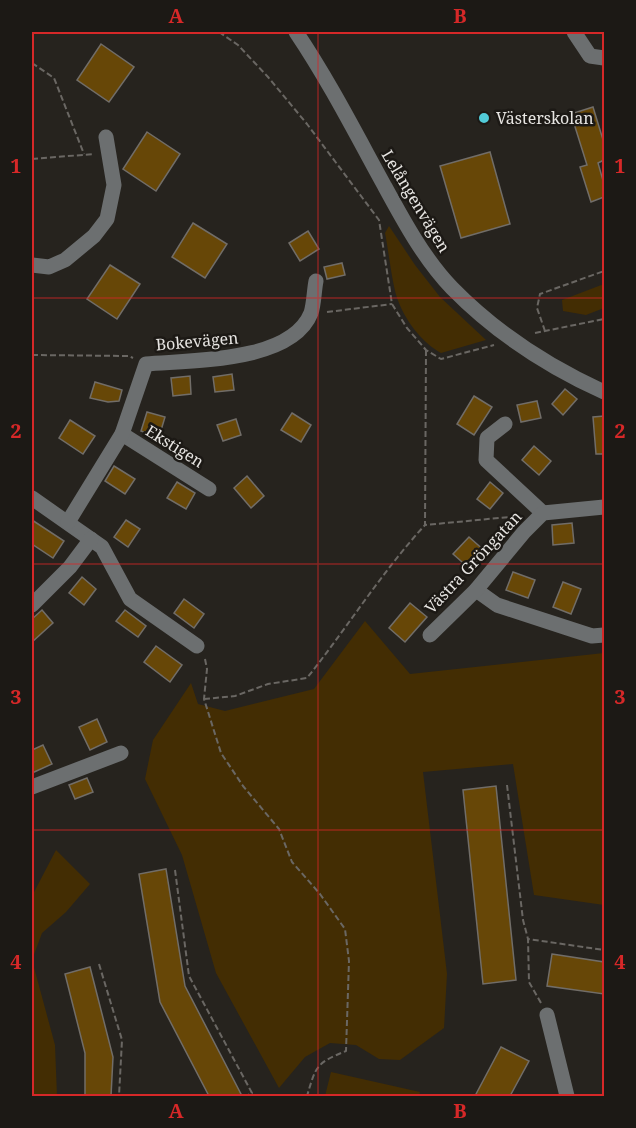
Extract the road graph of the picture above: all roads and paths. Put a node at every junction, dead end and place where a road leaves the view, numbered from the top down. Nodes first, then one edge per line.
1 (219, 32) edge
2 (296, 32) edge
3 (574, 32) edge
4 (597, 57) edge
5 (32, 63) edge
6 (106, 137) dead end
7 (109, 152) junction
8 (84, 154) junction
9 (32, 159) edge
10 (385, 213) dead end
11 (379, 220) junction
12 (32, 265) edge
13 (604, 271) edge
14 (316, 281) dead end
15 (392, 304) junction
16 (311, 314) junction
17 (604, 320) edge
18 (545, 331) junction
19 (536, 333) dead end
20 (500, 343) dead end
21 (426, 350) junction
22 (32, 355) edge
23 (146, 364) junction
24 (604, 392) edge
25 (505, 424) dead end
26 (122, 435) junction
27 (209, 489) dead end
28 (32, 498) edge
29 (604, 507) edge
30 (543, 513) junction
31 (520, 516) dead end
32 (68, 522) junction
33 (425, 525) junction
34 (92, 539) junction
35 (476, 590) junction
36 (32, 605) edge
37 (430, 635) dead end
38 (604, 635) edge
39 (196, 646) joint
40 (204, 699) junction
41 (121, 753) dead end
42 (507, 785) dead end
43 (32, 787) edge
44 (175, 870) dead end
45 (528, 939) junction
46 (604, 950) edge
47 (99, 964) dead end
48 (547, 1015) joint
49 (119, 1096) edge
50 (246, 1096) edge
51 (307, 1096) edge
52 (567, 1096) edge

1 - 11 path
2 - 24 street, Lelångenvägen
3 - 4 street
5 - 8 path
6 - 7 street
7 - 8 path
7 - 12 street
8 - 9 path
10 - 11 path
11 - 15 path
13 - 18 path
14 - 16 street
15 - 16 path
15 - 21 path
16 - 23 street, Bokevägen
17 - 18 path
18 - 19 path
20 - 21 path
21 - 33 path
22 - 23 path
23 - 26 street, Bokevägen
25 - 30 street, Västra Gröngatan
26 - 27 street, Ekstigen
26 - 32 street, Bokevägen
28 - 32 street
29 - 30 street, Västra Gröngatan
30 - 35 street, Västra Gröngatan
31 - 33 path
32 - 34 street
33 - 40 path
34 - 36 street
34 - 39 street
35 - 37 street, Västra Gröngatan
35 - 38 street
39 - 40 path
40 - 51 path
41 - 43 street
42 - 45 path
44 - 50 path
45 - 46 path
45 - 48 path
47 - 49 path
48 - 52 street

